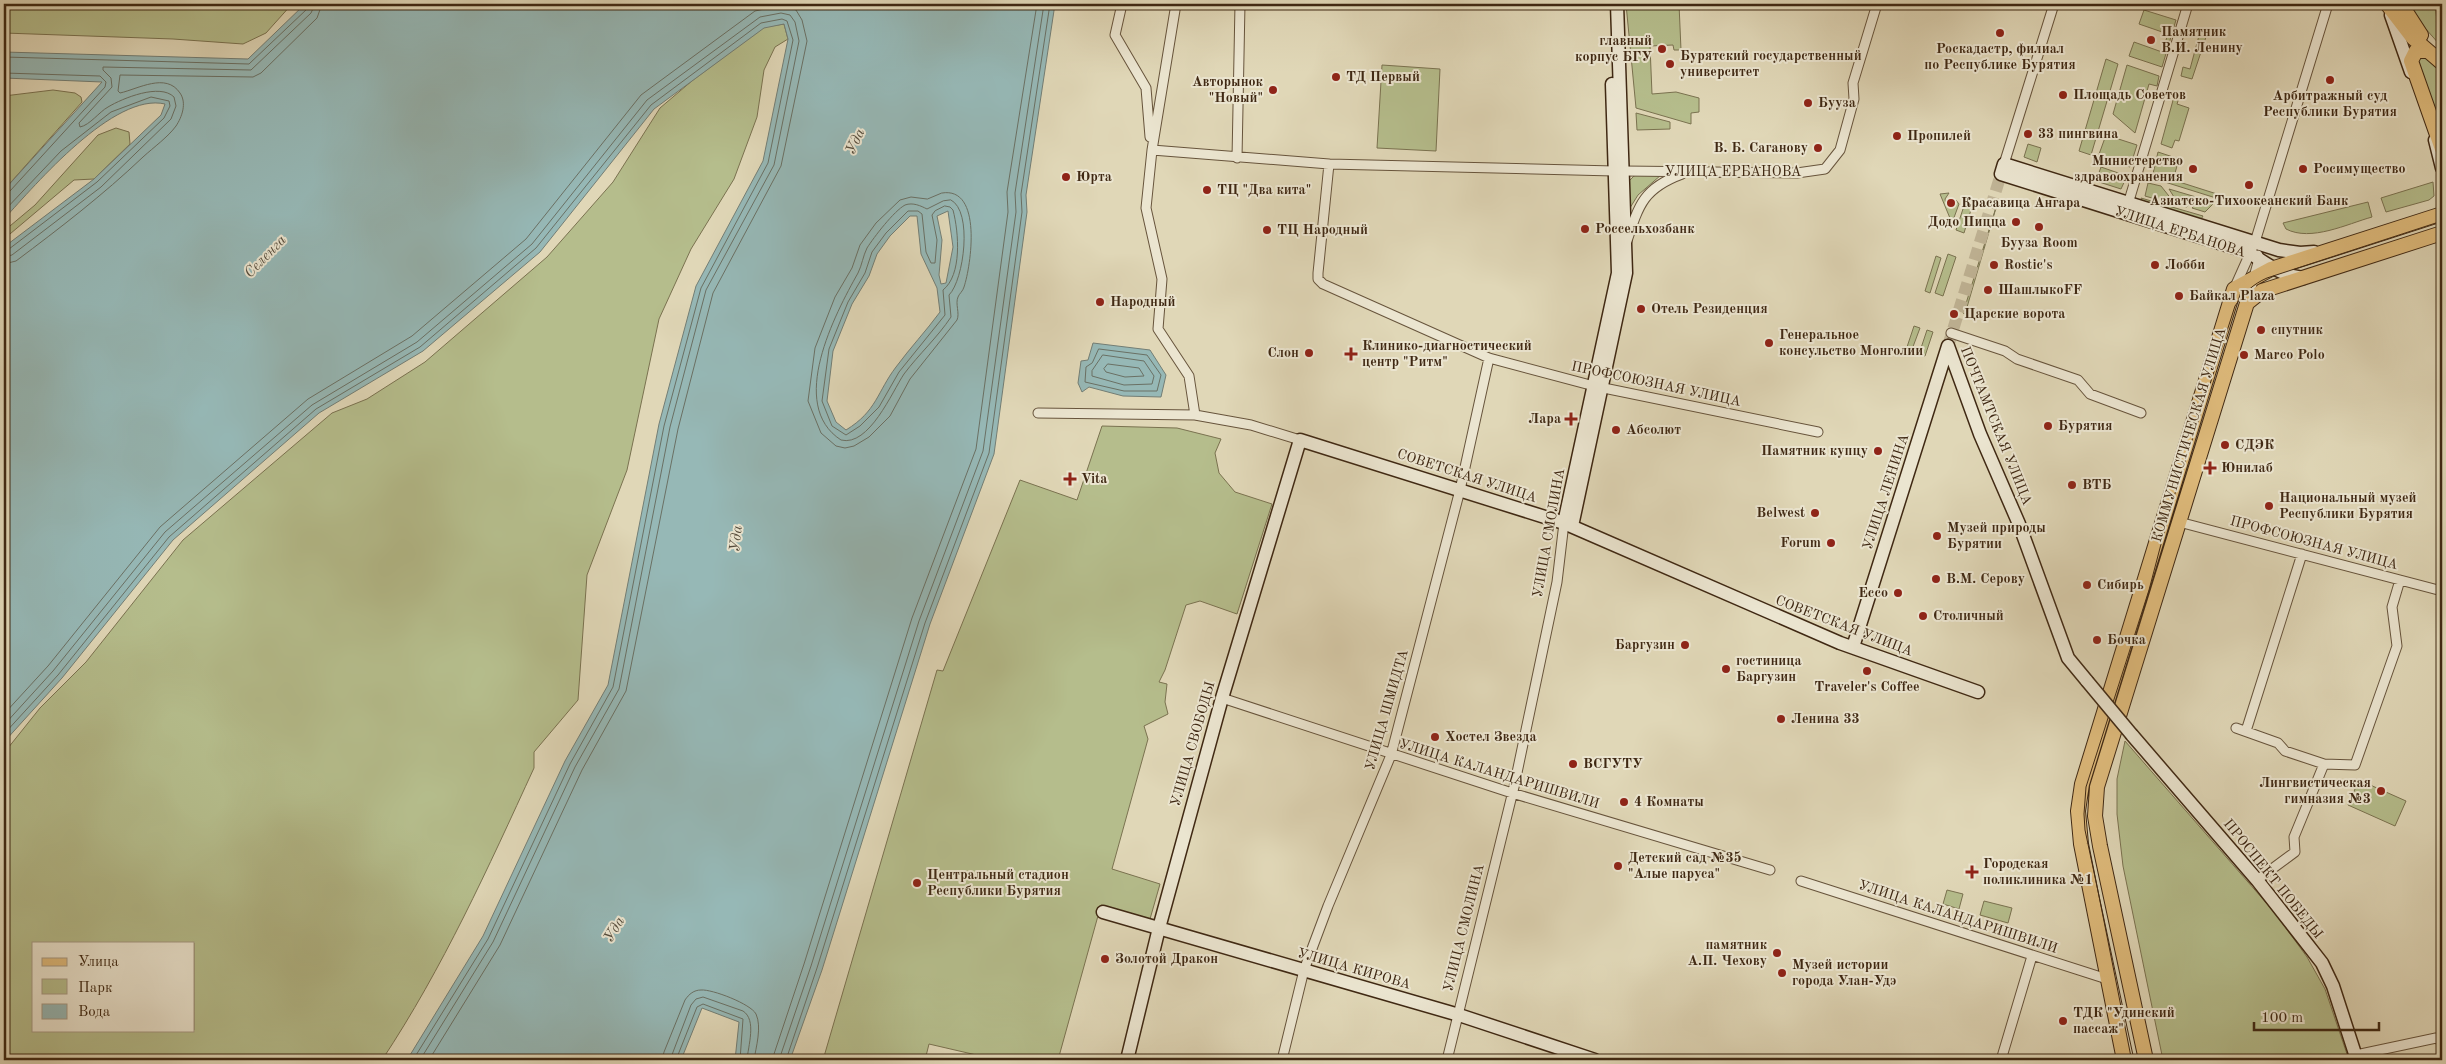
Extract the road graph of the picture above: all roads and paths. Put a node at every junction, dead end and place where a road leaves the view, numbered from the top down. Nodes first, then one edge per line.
1 (1122, 4) edge
2 (1176, 4) edge
3 (1240, 4) edge
4 (1610, 4) edge
5 (1617, 4) edge
6 (1877, 4) edge
7 (2054, 4) edge
8 (2188, 4) edge
9 (2328, 4) edge
10 (2386, 4) edge
11 (2401, 4) edge
12 (2437, 55) edge
13 (2442, 149) edge
14 (1152, 150) junction
15 (1237, 158) junction
16 (1329, 164) junction
17 (2442, 168) edge
18 (2002, 169) joint
19 (1619, 171) junction
20 (1690, 172) junction
21 (2127, 209) junction
22 (2442, 214) edge
23 (2442, 233) edge
24 (1627, 244) junction
25 (2254, 251) junction
26 (2319, 252) junction
27 (2271, 269) junction
28 (2255, 276) junction
29 (2303, 278) junction
30 (2234, 289) junction
31 (2247, 302) junction
32 (1951, 333) dead end
33 (1948, 346) joint
34 (1489, 358) junction
35 (1598, 386) junction
36 (1038, 413) dead end
37 (2141, 413) dead end
38 (1195, 415) junction
39 (1818, 432) dead end
40 (1300, 440) junction
41 (1460, 490) junction
42 (2179, 522) junction
43 (1568, 525) junction
44 (2302, 554) junction
45 (2400, 580) junction
46 (2442, 591) edge
47 (1853, 647) junction
48 (1978, 692) dead end
49 (1222, 698) junction
50 (2236, 728) dead end
51 (2246, 731) junction
52 (2132, 735) joint
53 (1391, 755) junction
54 (2324, 764) junction
55 (1512, 793) junction
56 (1770, 870) dead end
57 (2257, 880) junction
58 (1801, 881) dead end
59 (1103, 912) dead end
60 (1159, 928) junction
61 (2032, 956) junction
62 (1304, 970) junction
63 (2107, 979) junction
64 (1459, 1015) junction
65 (2442, 1042) edge
66 (2356, 1058) edge
67 (1127, 1060) edge
68 (1282, 1060) edge
69 (1447, 1060) edge
70 (1595, 1060) edge
71 (2002, 1060) edge
72 (2124, 1060) edge
73 (2146, 1060) edge

1 - 14 street
2 - 14 street
3 - 15 street
4 - 19 main road, УЛИЦА СМОЛИНА
5 - 19 main road
6 - 20 street, УЛИЦА ЕРБАНОВА
7 - 18 street
8 - 21 street
9 - 25 street, КОММУНИСТИЧЕСКАЯ УЛИЦА
10 - 12 main road
10 - 17 main road
11 - 12 main road
12 - 13 main road
14 - 15 street, УЛИЦА ЕРБАНОВА
14 - 38 street
15 - 16 street, УЛИЦА ЕРБАНОВА
16 - 19 street, УЛИЦА ЕРБАНОВА
16 - 34 street, ПРОФСОЮЗНАЯ УЛИЦА
18 - 21 main road, УЛИЦА ЕРБАНОВА
19 - 20 street, УЛИЦА ЕРБАНОВА
19 - 24 main road
19 - 35 main road, УЛИЦА СМОЛИНА
20 - 24 street
21 - 25 main road, УЛИЦА ЕРБАНОВА
22 - 26 main road, УЛИЦА ЕРБАНОВА
23 - 29 main road
24 - 35 main road
25 - 26 main road, УЛИЦА ЕРБАНОВА
25 - 27 main road, УЛИЦА ЕРБАНОВА
25 - 28 street
25 - 30 street, КОММУНИСТИЧЕСКАЯ УЛИЦА
26 - 27 main road
27 - 28 main road
27 - 29 main road, УЛИЦА ЕРБАНОВА
28 - 30 main road
28 - 31 street
29 - 31 main road
30 - 63 main road, КОММУНИСТИЧЕСКАЯ УЛИЦА
31 - 42 main road, КОММУНИСТИЧЕСКАЯ УЛИЦА
32 - 37 street
33 - 47 main road, УЛИЦА ЛЕНИНА
33 - 52 main road, ПОЧТАМТСКАЯ УЛИЦА, bridge
34 - 35 street, ПРОФСОЮЗНАЯ УЛИЦА
34 - 41 street, УЛИЦА ШМИДТА
35 - 39 street, ПРОФСОЮЗНАЯ УЛИЦА
35 - 43 main road, УЛИЦА СМОЛИНА
36 - 38 street, СОВЕТСКАЯ УЛИЦА
38 - 40 street, СОВЕТСКАЯ УЛИЦА
40 - 41 main road, СОВЕТСКАЯ УЛИЦА
40 - 49 main road, УЛИЦА СВОБОДЫ
41 - 43 main road, СОВЕТСКАЯ УЛИЦА
41 - 53 street, УЛИЦА ШМИДТА
42 - 44 street, ПРОФСОЮЗНАЯ УЛИЦА
42 - 73 main road, КОММУНИСТИЧЕСКАЯ УЛИЦА
43 - 47 main road, СОВЕТСКАЯ УЛИЦА
43 - 55 street, УЛИЦА СМОЛИНА
44 - 45 street, ПРОФСОЮЗНАЯ УЛИЦА
44 - 51 street
45 - 46 street, ПРОФСОЮЗНАЯ УЛИЦА
45 - 54 street
47 - 48 main road, СОВЕТСКАЯ УЛИЦА
49 - 53 street, УЛИЦА КАЛАНДАРИШВИЛИ
49 - 60 main road, УЛИЦА СВОБОДЫ
50 - 51 street
51 - 54 street
52 - 57 main road, ПРОСПЕКТ ПОБЕДЫ
53 - 55 street, УЛИЦА КАЛАНДАРИШВИЛИ
53 - 62 street, УЛИЦА ШМИДТА
54 - 57 street
55 - 56 street, УЛИЦА КАЛАНДАРИШВИЛИ
55 - 64 street, УЛИЦА СМОЛИНА
57 - 66 main road, ПРОСПЕКТ ПОБЕДЫ
58 - 61 street, УЛИЦА КАЛАНДАРИШВИЛИ
59 - 60 main road, УЛИЦА КИРОВА
60 - 62 main road, УЛИЦА КИРОВА
60 - 67 main road, УЛИЦА СВОБОДЫ
61 - 63 street, УЛИЦА КАЛАНДАРИШВИЛИ
61 - 71 street
62 - 64 main road, УЛИЦА КИРОВА
62 - 68 street, УЛИЦА ШМИДТА
63 - 72 main road, КОММУНИСТИЧЕСКАЯ УЛИЦА
64 - 69 street, УЛИЦА СМОЛИНА
64 - 70 main road, УЛИЦА КИРОВА
65 - 66 street

